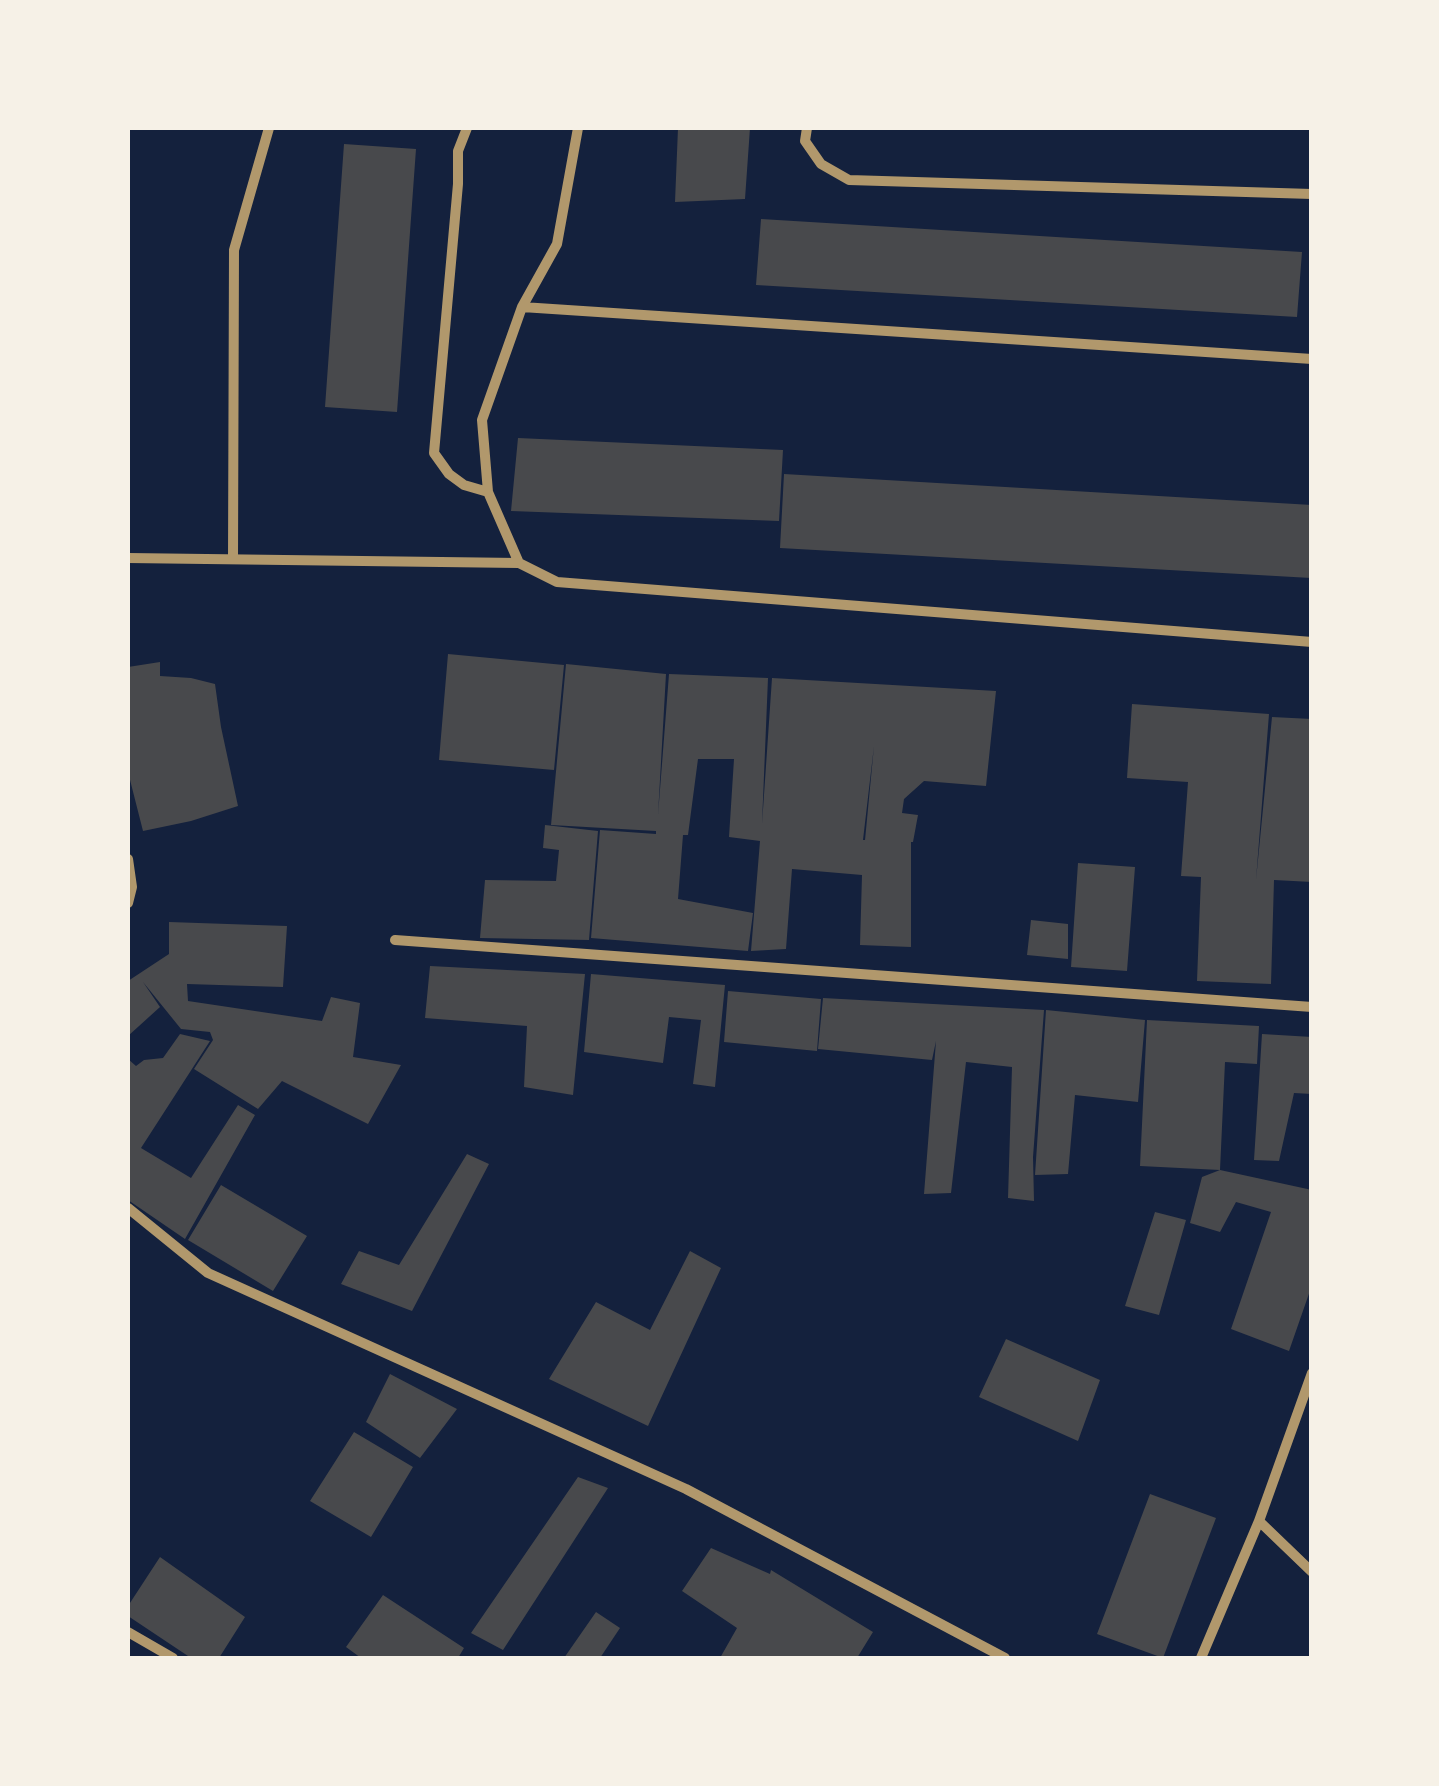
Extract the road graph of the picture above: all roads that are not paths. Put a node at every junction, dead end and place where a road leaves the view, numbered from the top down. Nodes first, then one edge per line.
1 (269, 128) edge
2 (467, 128) edge
3 (578, 128) edge
4 (808, 128) edge
5 (1312, 194) edge
6 (522, 307) junction
7 (1312, 359) edge
8 (488, 492) junction
9 (128, 558) edge
10 (233, 559) junction
11 (519, 563) junction
12 (1312, 642) edge
13 (128, 859) edge
14 (128, 903) edge
15 (395, 940) dead end
16 (1312, 1008) edge
17 (128, 1208) edge
18 (1312, 1373) edge
19 (1259, 1520) junction
20 (1312, 1572) edge
21 (128, 1632) edge
22 (173, 1658) edge
23 (1005, 1658) edge
24 (1201, 1658) edge

1 - 10 street
2 - 8 street
3 - 6 street
4 - 5 street
6 - 7 street
6 - 8 street
8 - 11 street
9 - 10 street
10 - 11 street
11 - 12 street
13 - 14 street
15 - 16 street
17 - 23 street
18 - 19 street
19 - 20 street
19 - 24 street
21 - 22 street

